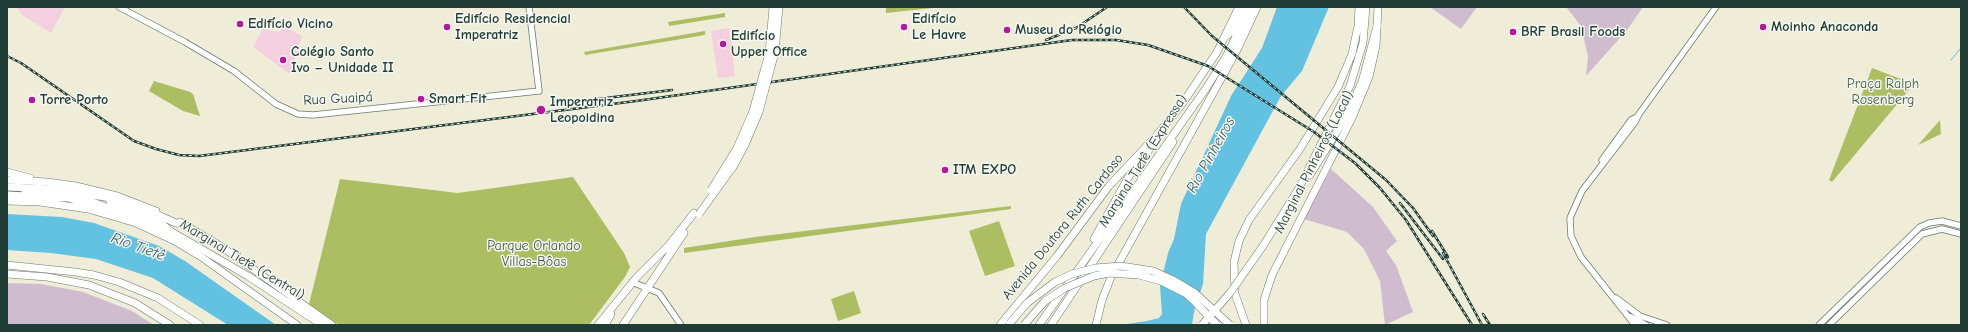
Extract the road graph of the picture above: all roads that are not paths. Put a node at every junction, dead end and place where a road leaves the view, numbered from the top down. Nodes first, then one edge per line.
1 (119, 7) edge
2 (529, 7) edge
3 (773, 7) edge
4 (779, 7) edge
5 (1239, 7) edge
6 (1244, 7) edge
7 (1250, 7) edge
8 (1257, 7) edge
9 (1359, 7) edge
10 (1366, 7) edge
11 (1378, 7) edge
12 (1716, 7) edge
13 (1378, 26) junction
14 (1225, 37) junction
15 (1178, 128) junction
16 (1157, 135) junction
17 (7, 172) edge
18 (7, 180) edge
19 (36, 181) junction
20 (102, 186) dead end
21 (7, 187) edge
22 (1299, 188) junction
23 (7, 194) edge
24 (96, 195) junction
25 (117, 196) junction
26 (7, 201) edge
27 (696, 214) junction
28 (1945, 221) junction
29 (136, 223) junction
30 (185, 225) junction
31 (1959, 225) edge
32 (1942, 229) junction
33 (170, 231) junction
34 (1950, 231) junction
35 (1961, 234) edge
36 (7, 265) edge
37 (7, 274) edge
38 (632, 282) junction
39 (647, 289) junction
40 (1606, 289) junction
41 (616, 303) junction
42 (1046, 315) junction
43 (1627, 315) junction
44 (1009, 324) edge
45 (170, 325) edge
46 (200, 325) edge
47 (297, 325) edge
48 (322, 325) edge
49 (332, 325) edge
50 (598, 325) edge
51 (605, 325) edge
52 (624, 325) edge
53 (681, 325) edge
54 (1000, 325) edge
55 (1024, 325) edge
56 (1039, 325) edge
57 (1052, 325) edge
58 (1096, 325) edge
59 (1202, 325) edge
60 (1217, 325) edge
61 (1230, 325) edge
62 (1246, 325) edge
63 (1264, 325) edge
64 (1635, 325) edge
65 (1646, 325) edge
66 (1666, 325) edge
67 (1819, 325) edge
68 (1829, 325) edge

1 - 2 main road, Rua Guaipá
3 - 27 highway, bridge
4 - 27 highway, bridge
5 - 14 highway, Avenida Doutora Ruth Cardoso
6 - 14 highway
7 - 15 highway, Marginal Tietê (Expressa)
8 - 58 highway
9 - 62 highway
10 - 22 highway
11 - 13 highway, Marginal Pinheiros (Local)
12 - 40 main road
13 - 22 highway
13 - 63 highway, Marginal Pinheiros (Local)
14 - 16 highway, Avenida Doutora Ruth Cardoso
15 - 42 highway
15 - 57 highway, Marginal Tietê (Expressa)
16 - 42 highway
16 - 54 highway, Avenida Doutora Ruth Cardoso
17 - 19 highway
18 - 19 highway
19 - 25 highway
20 - 25 highway
21 - 24 highway
22 - 59 highway, bridge
23 - 29 highway
23 - 33 highway, Marginal Tietê (Central)
24 - 30 highway
24 - 33 highway
25 - 30 highway
26 - 29 highway
27 - 38 highway
27 - 39 highway
28 - 31 main road
28 - 32 main road
28 - 67 main road
29 - 47 highway
30 - 49 highway
31 - 34 main road
32 - 34 main road
32 - 68 main road
33 - 48 highway, Marginal Tietê (Central)
34 - 35 main road
36 - 46 highway
37 - 45 highway
38 - 39 main road
38 - 41 highway
39 - 52 highway
39 - 53 main road
40 - 43 main road
40 - 66 main road
41 - 50 highway
41 - 51 highway
42 - 56 highway
43 - 64 main road
43 - 65 main road
44 - 61 highway, bridge
55 - 60 highway, bridge

